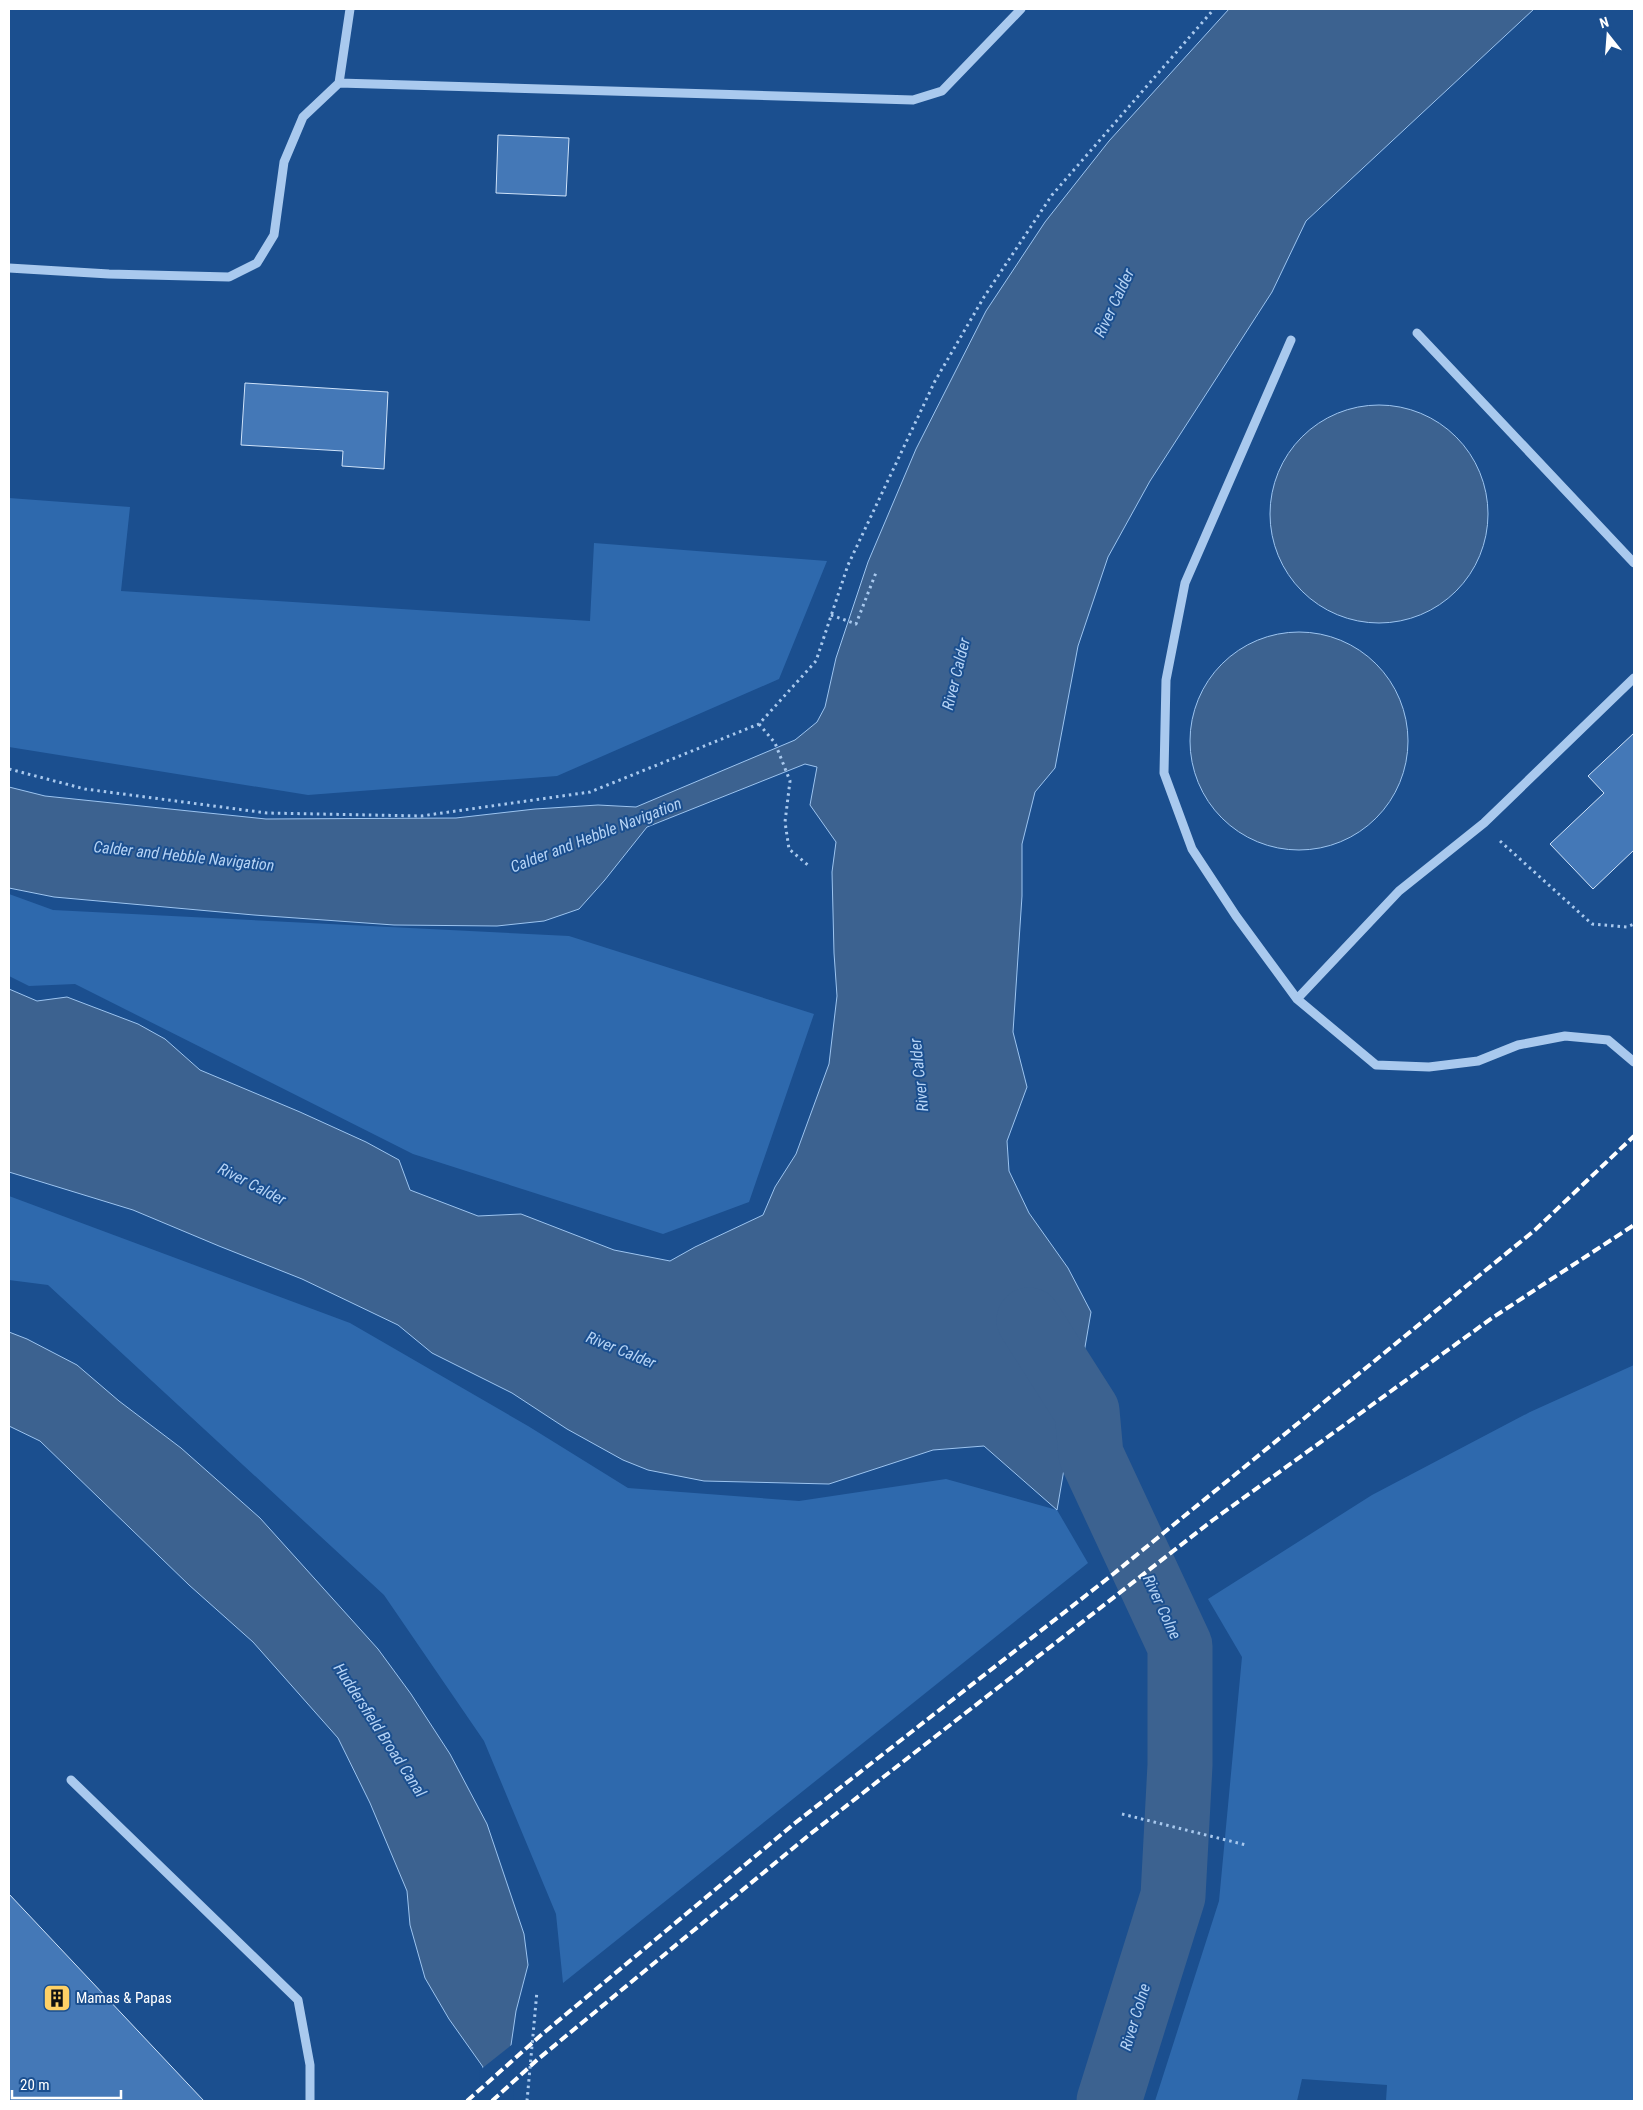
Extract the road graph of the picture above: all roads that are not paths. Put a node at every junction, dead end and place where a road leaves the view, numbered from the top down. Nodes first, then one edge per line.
1 (350, 9) edge
2 (1021, 9) edge
3 (339, 83) junction
4 (9, 268) edge
5 (1417, 333) dead end
6 (1291, 340) dead end
7 (1634, 562) edge
8 (1634, 678) edge
9 (1297, 999) junction
10 (1634, 1062) edge
11 (71, 1780) dead end
12 (310, 2101) edge

1 - 3 lane
2 - 3 lane
3 - 4 lane
5 - 7 lane
6 - 9 lane
8 - 9 lane
9 - 10 lane
11 - 12 lane

